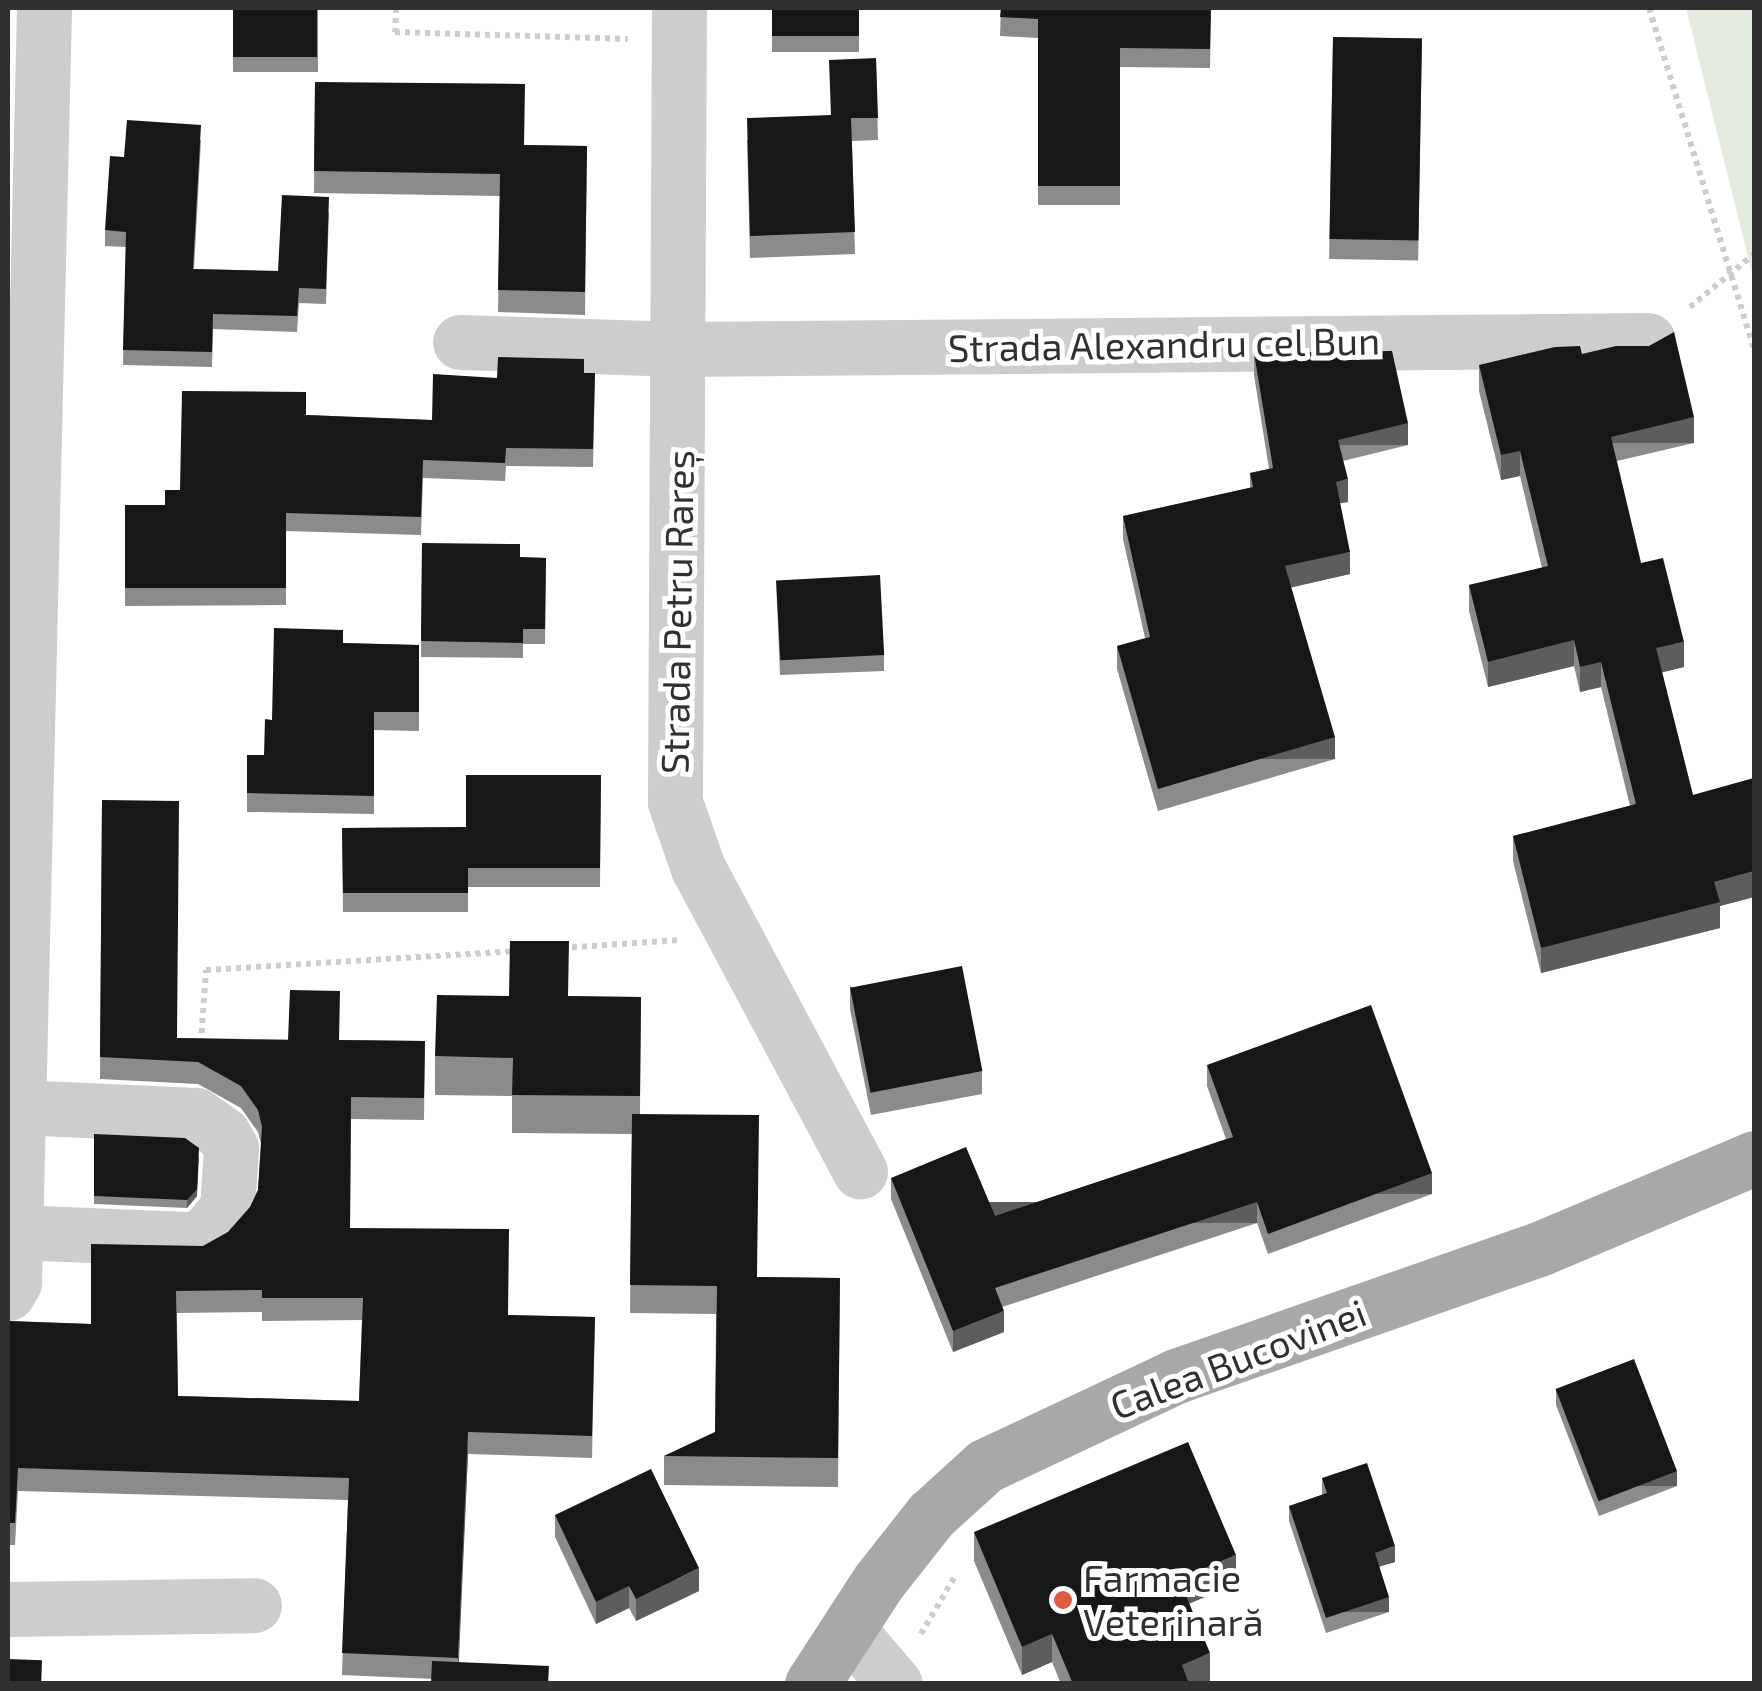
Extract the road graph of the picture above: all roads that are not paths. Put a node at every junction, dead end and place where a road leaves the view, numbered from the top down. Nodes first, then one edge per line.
1 (44, 8) edge
2 (679, 24) edge
3 (21, 316) edge
4 (1648, 340) road end
5 (460, 342) dead end
6 (680, 348) junction
7 (18, 1106) junction
8 (1754, 1158) edge
9 (860, 1171) dead end
10 (15, 1232) junction
11 (8, 1293) edge
12 (254, 1605) dead end
13 (8, 1609) edge
14 (848, 1629) junction
15 (894, 1682) edge
16 (812, 1684) edge

1 - 3 street
2 - 6 street, Strada Petru Rareș
3 - 7 street
4 - 6 street, Strada Alexandru cel Bun
5 - 6 street, Strada Alexandru cel Bun
6 - 9 street, Strada Petru Rareș
7 - 10 street
7 - 10 street
8 - 14 main road, Calea Bucovinei
10 - 11 street
12 - 13 street
14 - 15 street
14 - 16 main road, Calea Bucovinei

